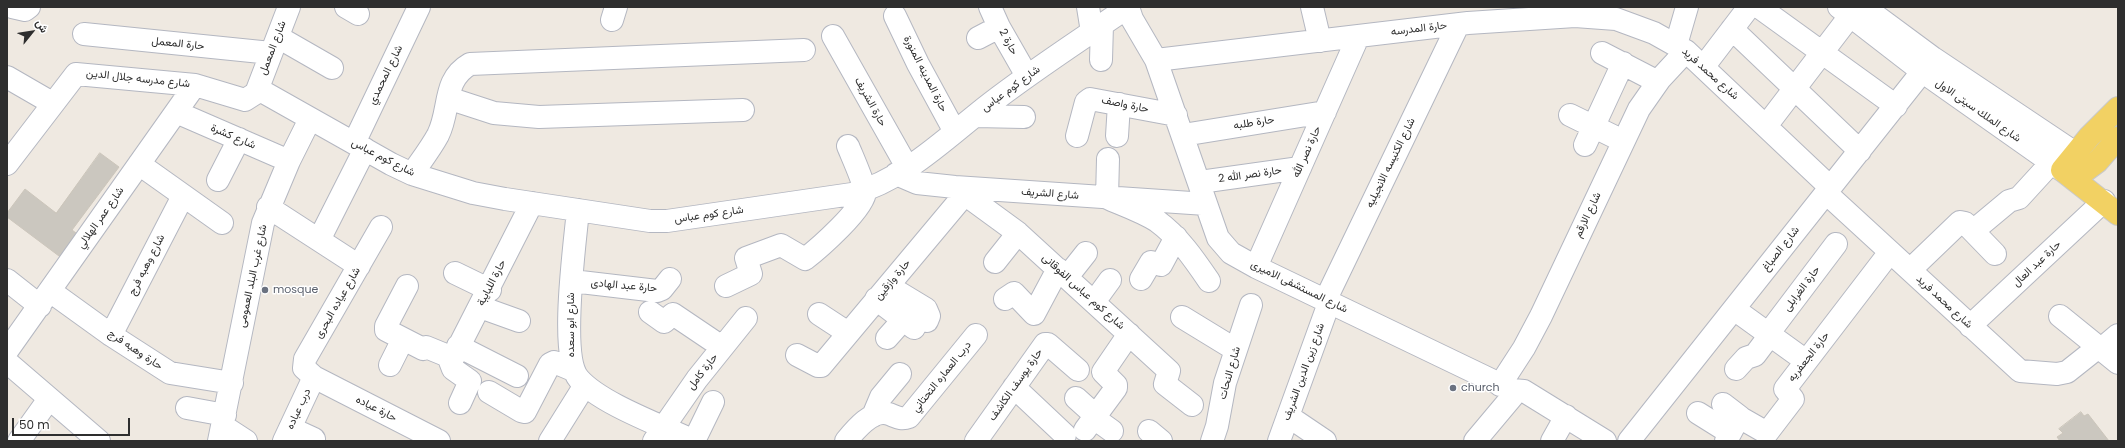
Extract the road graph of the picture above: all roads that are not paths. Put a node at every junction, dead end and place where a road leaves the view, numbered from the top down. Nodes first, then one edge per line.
1 (12, 7) edge
2 (29, 7) edge
3 (289, 7) edge
4 (419, 7) edge
5 (990, 7) edge
6 (1088, 7) edge
7 (1128, 7) edge
8 (1312, 7) edge
9 (1687, 7) edge
10 (1749, 7) edge
11 (1759, 7) edge
12 (1851, 10) edge
13 (1576, 12) edge
14 (1527, 13) edge
15 (1618, 13) edge
16 (895, 16) dead end
17 (1466, 18) edge
18 (999, 27) junction
19 (1097, 28) junction
20 (1732, 29) junction
21 (84, 34) dead end
22 (834, 36) dead end
23 (1358, 37) junction
24 (978, 38) dead end
25 (1320, 41) junction
26 (274, 45) junction
27 (1681, 48) junction
28 (804, 50) dead end
29 (1602, 53) dead end
30 (1822, 53) junction
31 (1101, 60) dead end
32 (1156, 60) junction
33 (1623, 63) junction
34 (1928, 65) junction
35 (1704, 66) junction
36 (332, 68) dead end
37 (1027, 76) junction
38 (7, 77) edge
39 (1658, 82) junction
40 (195, 85) junction
41 (258, 89) junction
42 (1794, 89) junction
43 (448, 98) junction
44 (52, 103) junction
45 (1119, 104) junction
46 (1896, 106) junction
47 (2118, 108) edge
48 (743, 110) dead end
49 (176, 112) junction
50 (1325, 112) junction
51 (1176, 115) junction
52 (1570, 115) dead end
53 (975, 116) junction
54 (1024, 117) dead end
55 (310, 119) junction
56 (1766, 126) junction
57 (955, 132) junction
58 (1183, 135) junction
59 (1077, 136) dead end
60 (1117, 136) dead end
61 (1589, 136) junction
62 (2118, 138) edge
63 (239, 139) junction
64 (1623, 141) junction
65 (360, 146) junction
66 (848, 146) dead end
67 (1860, 151) junction
68 (9, 157) edge
69 (1108, 159) dead end
70 (289, 161) junction
71 (139, 164) junction
72 (2066, 166) junction
73 (1300, 168) junction
74 (902, 171) junction
75 (412, 174) junction
76 (218, 180) dead end
77 (1200, 182) junction
78 (960, 190) junction
79 (1828, 190) junction
80 (865, 191) junction
81 (183, 196) junction
82 (1107, 198) junction
83 (532, 203) junction
84 (1206, 204) junction
85 (268, 207) junction
86 (2111, 207) edge
87 (578, 210) junction
88 (222, 223) dead end
89 (381, 227) dead end
90 (1973, 231) junction
91 (1018, 233) junction
92 (1176, 237) junction
93 (320, 240) junction
94 (1836, 244) dead end
95 (1890, 252) junction
96 (1086, 253) dead end
97 (1995, 254) dead end
98 (995, 262) dead end
99 (359, 266) junction
100 (1256, 267) junction
101 (1910, 270) junction
102 (455, 273) dead end
103 (1062, 273) junction
104 (670, 279) dead end
105 (1141, 279) dead end
106 (7, 280) edge
107 (1110, 280) dead end
108 (572, 281) junction
109 (1209, 281) dead end
110 (407, 286) dead end
111 (726, 286) dead end
112 (882, 293) junction
113 (45, 298) junction
114 (485, 299) junction
115 (1005, 299) dead end
116 (1094, 302) junction
117 (1327, 302) junction
118 (1251, 305) dead end
119 (1734, 309) junction
120 (650, 312) dead end
121 (819, 314) dead end
122 (2060, 316) dead end
123 (1182, 317) dead end
124 (746, 318) dead end
125 (519, 321) dead end
126 (1970, 326) junction
127 (848, 333) junction
128 (1129, 334) junction
129 (111, 335) junction
130 (976, 335) dead end
131 (1769, 335) junction
132 (2118, 335) edge
133 (887, 338) dead end
134 (403, 339) junction
135 (722, 348) junction
136 (2099, 348) junction
137 (1236, 350) junction
138 (7, 351) edge
139 (455, 354) junction
140 (797, 355) dead end
141 (1806, 361) junction
142 (7, 362) edge
143 (2118, 363) edge
144 (390, 365) dead end
145 (1736, 369) dead end
146 (1078, 370) dead end
147 (900, 374) dead end
148 (518, 376) dead end
149 (314, 377) junction
150 (579, 378) junction
151 (232, 383) junction
152 (1014, 387) junction
153 (1508, 388) junction
154 (489, 392) dead end
155 (1076, 398) dead end
156 (49, 399) junction
157 (713, 402) dead end
158 (460, 403) dead end
159 (1192, 405) dead end
160 (188, 408) dead end
161 (1698, 413) dead end
162 (873, 416) junction
163 (1288, 416) junction
164 (1566, 416) junction
165 (1730, 424) edge
166 (1085, 425) junction
167 (222, 428) edge
168 (658, 434) edge
169 (1579, 434) edge
170 (288, 435) edge
171 (1113, 437) edge
172 (314, 439) dead end
173 (20, 441) edge
174 (100, 441) edge
175 (246, 441) edge
176 (439, 441) edge
177 (550, 441) edge
178 (694, 441) edge
179 (846, 441) edge
180 (976, 441) edge
181 (1212, 441) edge
182 (1279, 441) edge
183 (1325, 441) edge
184 (1475, 441) edge
185 (1552, 441) edge
186 (1605, 441) edge
187 (1629, 441) edge

1 - 2 street
3 - 26 street, شارع المعمل
4 - 65 street, شارع المحمدي
5 - 18 street, حارة 2
6 - 19 street
7 - 19 street, شارع كوم عباس
7 - 32 street, شارع المستشفى الاميرى
8 - 25 street
9 - 27 street
10 - 20 street
11 - 30 street
12 - 30 street
12 - 34 street, شارع الملك سيتى الاول
13 - 14 street, حارة المدرسه
13 - 15 street, حارة المدرسه
14 - 17 street, حارة المدرسه
15 - 27 street, حارة المدرسه
16 - 57 street, حارة المدينه المنورة
17 - 23 street, حارة المدرسه
17 - 117 street, شارع الكنيسه الانجيليه
18 - 24 street
18 - 37 street, حارة 2
19 - 31 street
19 - 37 street, شارع كوم عباس
20 - 35 street
20 - 42 street
21 - 26 street, حارة المعمل
22 - 74 street, حارة الشريف
23 - 25 street, حارة المدرسه
23 - 50 street, حارة نصر الله
25 - 32 street, حارة المدرسه
26 - 36 street
26 - 41 street, شارع المعمل
27 - 35 street, شارع محمد فريد
27 - 39 street, شارع الارقم
28 - 43 street
29 - 33 street
30 - 42 street
30 - 46 street
32 - 51 street, شارع المستشفى الاميرى
33 - 39 street
33 - 61 street
34 - 46 street, شارع الصباغ
34 - 72 street, شارع الملك سيتى الاول
35 - 56 street, شارع محمد فريد
37 - 53 street, شارع كوم عباس
38 - 44 street
39 - 64 street, شارع الارقم
40 - 41 street, شارع مدرسه جلال الدين
40 - 44 street, شارع مدرسه جلال الدين
40 - 49 street, شارع عمر الهلالي
41 - 55 street, شارع كوم عباس
42 - 56 street
42 - 67 street
43 - 48 street
43 - 75 street
44 - 68 street, شارع مدرسه جلال الدين
45 - 51 street, حارة واصف
45 - 59 street, حارة واصف
45 - 60 street
46 - 67 street, شارع الصباغ
47 - 72 main road
49 - 63 street, شارع كشرة
49 - 71 street, شارع عمر الهلالي
50 - 58 street, حارة طلبه
50 - 73 street, حارة نصر الله
51 - 58 street, شارع المستشفى الاميرى
52 - 61 street
53 - 54 street
53 - 57 street, شارع كوم عباس
55 - 65 street, شارع كوم عباس
55 - 70 street, شارع غرب البلد العمومى
56 - 79 street, شارع محمد فريد
57 - 74 street, شارع كوم عباس
58 - 77 street, شارع المستشفى الاميرى
61 - 64 street
62 - 72 main road
63 - 70 street, شارع كشرة
63 - 76 street
64 - 153 street, شارع الارقم
65 - 75 street, شارع كوم عباس
65 - 93 street, شارع المحمدي
66 - 80 street
67 - 79 street, شارع الصباغ
69 - 82 street
70 - 85 street, شارع غرب البلد العمومى
71 - 81 street
71 - 113 street, شارع عمر الهلالي
72 - 86 main road, شارع الملك سيتى الاول
72 - 90 street
73 - 77 street, حارة نصر الله 2
73 - 100 street, حارة نصر الله
74 - 78 street, شارع الشريف
74 - 80 street, شارع كوم عباس
75 - 83 street, شارع كوم عباس
77 - 84 street, شارع المستشفى الاميرى
78 - 82 street, شارع الشريف
78 - 91 street, شارع كوم عباس الفوقانى
78 - 112 street, حارة وازقين
79 - 95 street, شارع محمد فريد
79 - 119 street, شارع الصباغ
80 - 87 street, شارع كوم عباس
80 - 111 street
81 - 88 street
81 - 129 street, شارع وهبه فرج
82 - 84 street, شارع الشريف
82 - 92 street
83 - 87 street, شارع كوم عباس
83 - 114 street, حارة اللبايبة
84 - 100 street, شارع المستشفى الاميرى
85 - 93 street
85 - 151 street, شارع غرب البلد العمومى
86 - 126 street, حارة عبد العال
87 - 108 street, شارع ابو سعده
89 - 99 street, شارع عياده البحرى
90 - 97 street
90 - 101 street
91 - 98 street
91 - 103 street, شارع كوم عباس الفوقانى
92 - 105 street
92 - 109 street
93 - 99 street
94 - 131 street, حارة الغرابلى
95 - 101 street, شارع محمد فريد
95 - 141 street, حارة الجعفريه
96 - 103 street
99 - 149 street, شارع عياده البحرى
100 - 117 street, شارع المستشفى الاميرى
101 - 126 street, شارع محمد فريد
102 - 114 street
103 - 115 street
103 - 116 street, شارع كوم عباس الفوقانى
104 - 108 street, حارة عبد الهادى
106 - 113 street, حارة وهبه فرج
107 - 116 street
108 - 150 street, شارع ابو سعده
110 - 134 street
112 - 127 street, حارة وازقين
112 - 133 street
113 - 129 street, حارة وهبه فرج
113 - 138 street, شارع عمر الهلالي
114 - 125 street
114 - 139 street, حارة اللبايبة
116 - 128 street, شارع كوم عباس الفوقانى
117 - 153 street, شارع المستشفى الاميرى
117 - 163 street, شارع زين الدين الشريف
118 - 137 street, شارع النحات
119 - 131 street
119 - 187 street, شارع الصباغ
120 - 135 street
121 - 127 street
122 - 136 street
123 - 137 street
124 - 135 street, حارة كامل
126 - 136 street, شارع محمد فريد
127 - 140 street, حارة وازقين
128 - 159 street, شارع كوم عباس الفوقانى
128 - 166 street
129 - 151 street, حارة وهبه فرج
130 - 162 street, درب العماره التحتاني
131 - 141 street
131 - 145 street, حارة الغرابلى
132 - 136 street, شارع محمد فريد
134 - 139 street
134 - 144 street
135 - 168 street, حارة كامل
136 - 143 street
137 - 181 street, شارع النحات
139 - 148 street
139 - 158 street
141 - 165 street, حارة الجعفريه
142 - 156 street
146 - 152 street, حارة يوسف الكاشف
147 - 162 street
149 - 170 street, درب عباده
149 - 176 street, حارة عياده
150 - 154 street
150 - 168 street
150 - 177 street
151 - 167 street, شارع غرب البلد العمومى
152 - 166 street
152 - 180 street, حارة يوسف الكاشف
153 - 164 street, شارع المستشفى الاميرى
153 - 184 street, شارع الارقم
155 - 166 street
156 - 173 street
156 - 174 street
157 - 178 street
160 - 167 street
161 - 165 street
162 - 179 street
163 - 182 street, شارع زين الدين الشريف
163 - 183 street
164 - 169 street, شارع المستشفى الاميرى
164 - 185 street
166 - 171 street
167 - 175 street
168 - 178 street
169 - 186 street, شارع المستشفى الاميرى
170 - 172 street

